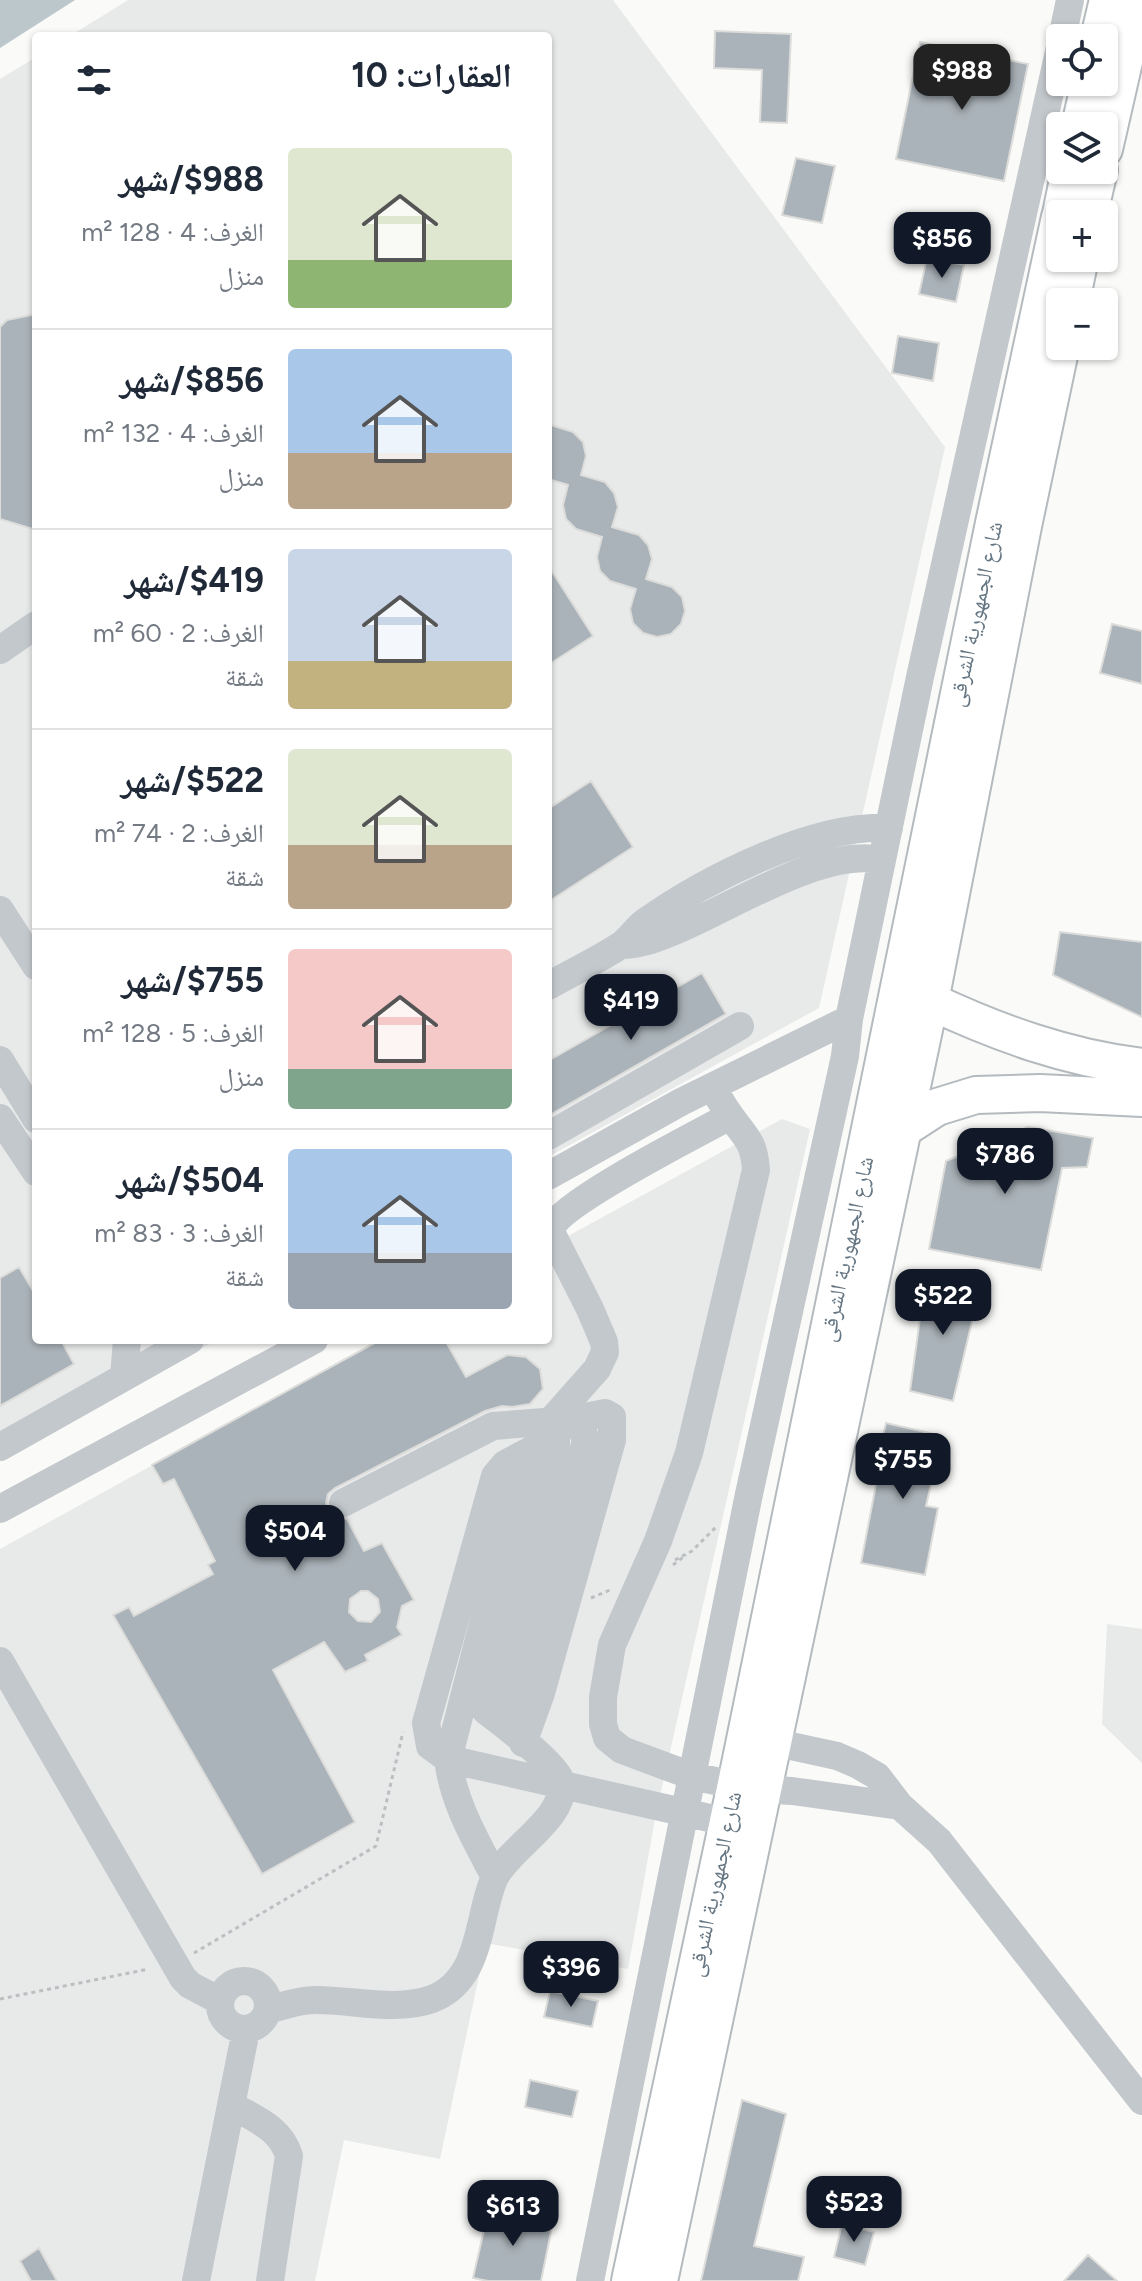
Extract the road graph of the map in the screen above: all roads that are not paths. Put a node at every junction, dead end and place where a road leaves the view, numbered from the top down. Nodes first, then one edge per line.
1 (1070, 0) edge
2 (1108, 0) edge
3 (1138, 0) edge
4 (1065, 24) edge
5 (1102, 24) edge
6 (1049, 96) edge
7 (1112, 112) edge
8 (1026, 202) junction
9 (1046, 207) edge
10 (1056, 272) edge
11 (1058, 360) edge
12 (32, 628) edge
13 (0, 650) edge
14 (889, 828) junction
15 (882, 860) junction
16 (874, 901) junction
17 (0, 910) edge
18 (923, 925) junction
19 (622, 945) junction
20 (32, 960) edge
21 (552, 984) edge
22 (930, 1001) junction
23 (849, 1019) junction
24 (740, 1026) dead end
25 (0, 1060) edge
26 (1142, 1067) edge
27 (662, 1070) junction
28 (712, 1087) junction
29 (1142, 1098) edge
30 (681, 1102) junction
31 (32, 1112) edge
32 (730, 1116) junction
33 (0, 1118) edge
34 (887, 1129) junction
35 (552, 1134) edge
36 (607, 1144) junction
37 (32, 1166) edge
38 (552, 1174) edge
39 (621, 1177) junction
40 (552, 1227) edge
41 (552, 1234) edge
42 (127, 1344) edge
43 (183, 1344) edge
44 (307, 1344) edge
45 (124, 1377) junction
46 (559, 1422) junction
47 (0, 1447) edge
48 (343, 1503) dead end
49 (0, 1509) edge
50 (0, 1661) edge
51 (514, 1734) junction
52 (758, 1740) junction
53 (448, 1759) junction
54 (692, 1776) junction
55 (561, 1786) junction
56 (749, 1787) junction
57 (900, 1806) junction
58 (684, 1813) junction
59 (727, 1822) junction
60 (495, 1877) junction
61 (220, 2001) junction
62 (269, 2010) junction
63 (246, 2030) junction
64 (1115, 2067) junction
65 (1142, 2080) edge
66 (1142, 2101) edge
67 (231, 2105) junction
68 (616, 2150) junction
69 (656, 2159) junction
70 (196, 2281) edge
71 (270, 2281) edge
72 (590, 2281) edge
73 (630, 2281) edge
74 (659, 2281) edge

1 - 4 street
2 - 5 main road
3 - 7 main road
6 - 8 street
8 - 9 street
8 - 14 street
10 - 18 main road, شارع الجمهورية الشرقى
11 - 18 main road, شارع الجمهورية الشرقى
12 - 13 street
14 - 15 street
14 - 19 street
15 - 16 street
15 - 19 street
16 - 18 street
16 - 23 street
17 - 20 street
18 - 22 main road, شارع الجمهورية الشرقى
18 - 34 main road, شارع الجمهورية الشرقى
19 - 21 street
22 - 26 main road
22 - 34 main road, شارع الجمهورية الشرقى
23 - 28 street
23 - 54 street
24 - 27 street
25 - 31 street
27 - 30 street
27 - 35 street
28 - 30 street
28 - 32 street
29 - 34 main road
30 - 36 street
32 - 39 street
32 - 54 street
33 - 37 street
34 - 52 main road, شارع الجمهورية الشرقى
36 - 38 street
36 - 39 street
39 - 40 street
41 - 46 street
42 - 45 street
43 - 45 street
44 - 49 street
45 - 47 street
46 - 48 street
46 - 51 street
46 - 51 street
46 - 53 street
50 - 61 street
51 - 55 street
52 - 56 main road, شارع الجمهورية الشرقى
52 - 57 street
53 - 55 street
53 - 60 street
54 - 56 street
54 - 58 street
55 - 58 street
55 - 60 street
56 - 57 street
56 - 59 main road, شارع الجمهورية الشرقى
56 - 74 main road, شارع الجمهورية الشرقى
57 - 64 street
58 - 59 street
58 - 68 street
59 - 69 main road, شارع الجمهورية الشرقى
60 - 62 street
61 - 62 street
61 - 63 street
62 - 63 street
63 - 67 street
64 - 65 street
64 - 66 street
67 - 70 street
67 - 71 street
68 - 69 street
68 - 72 street
69 - 73 main road, شارع الجمهورية الشرقى

